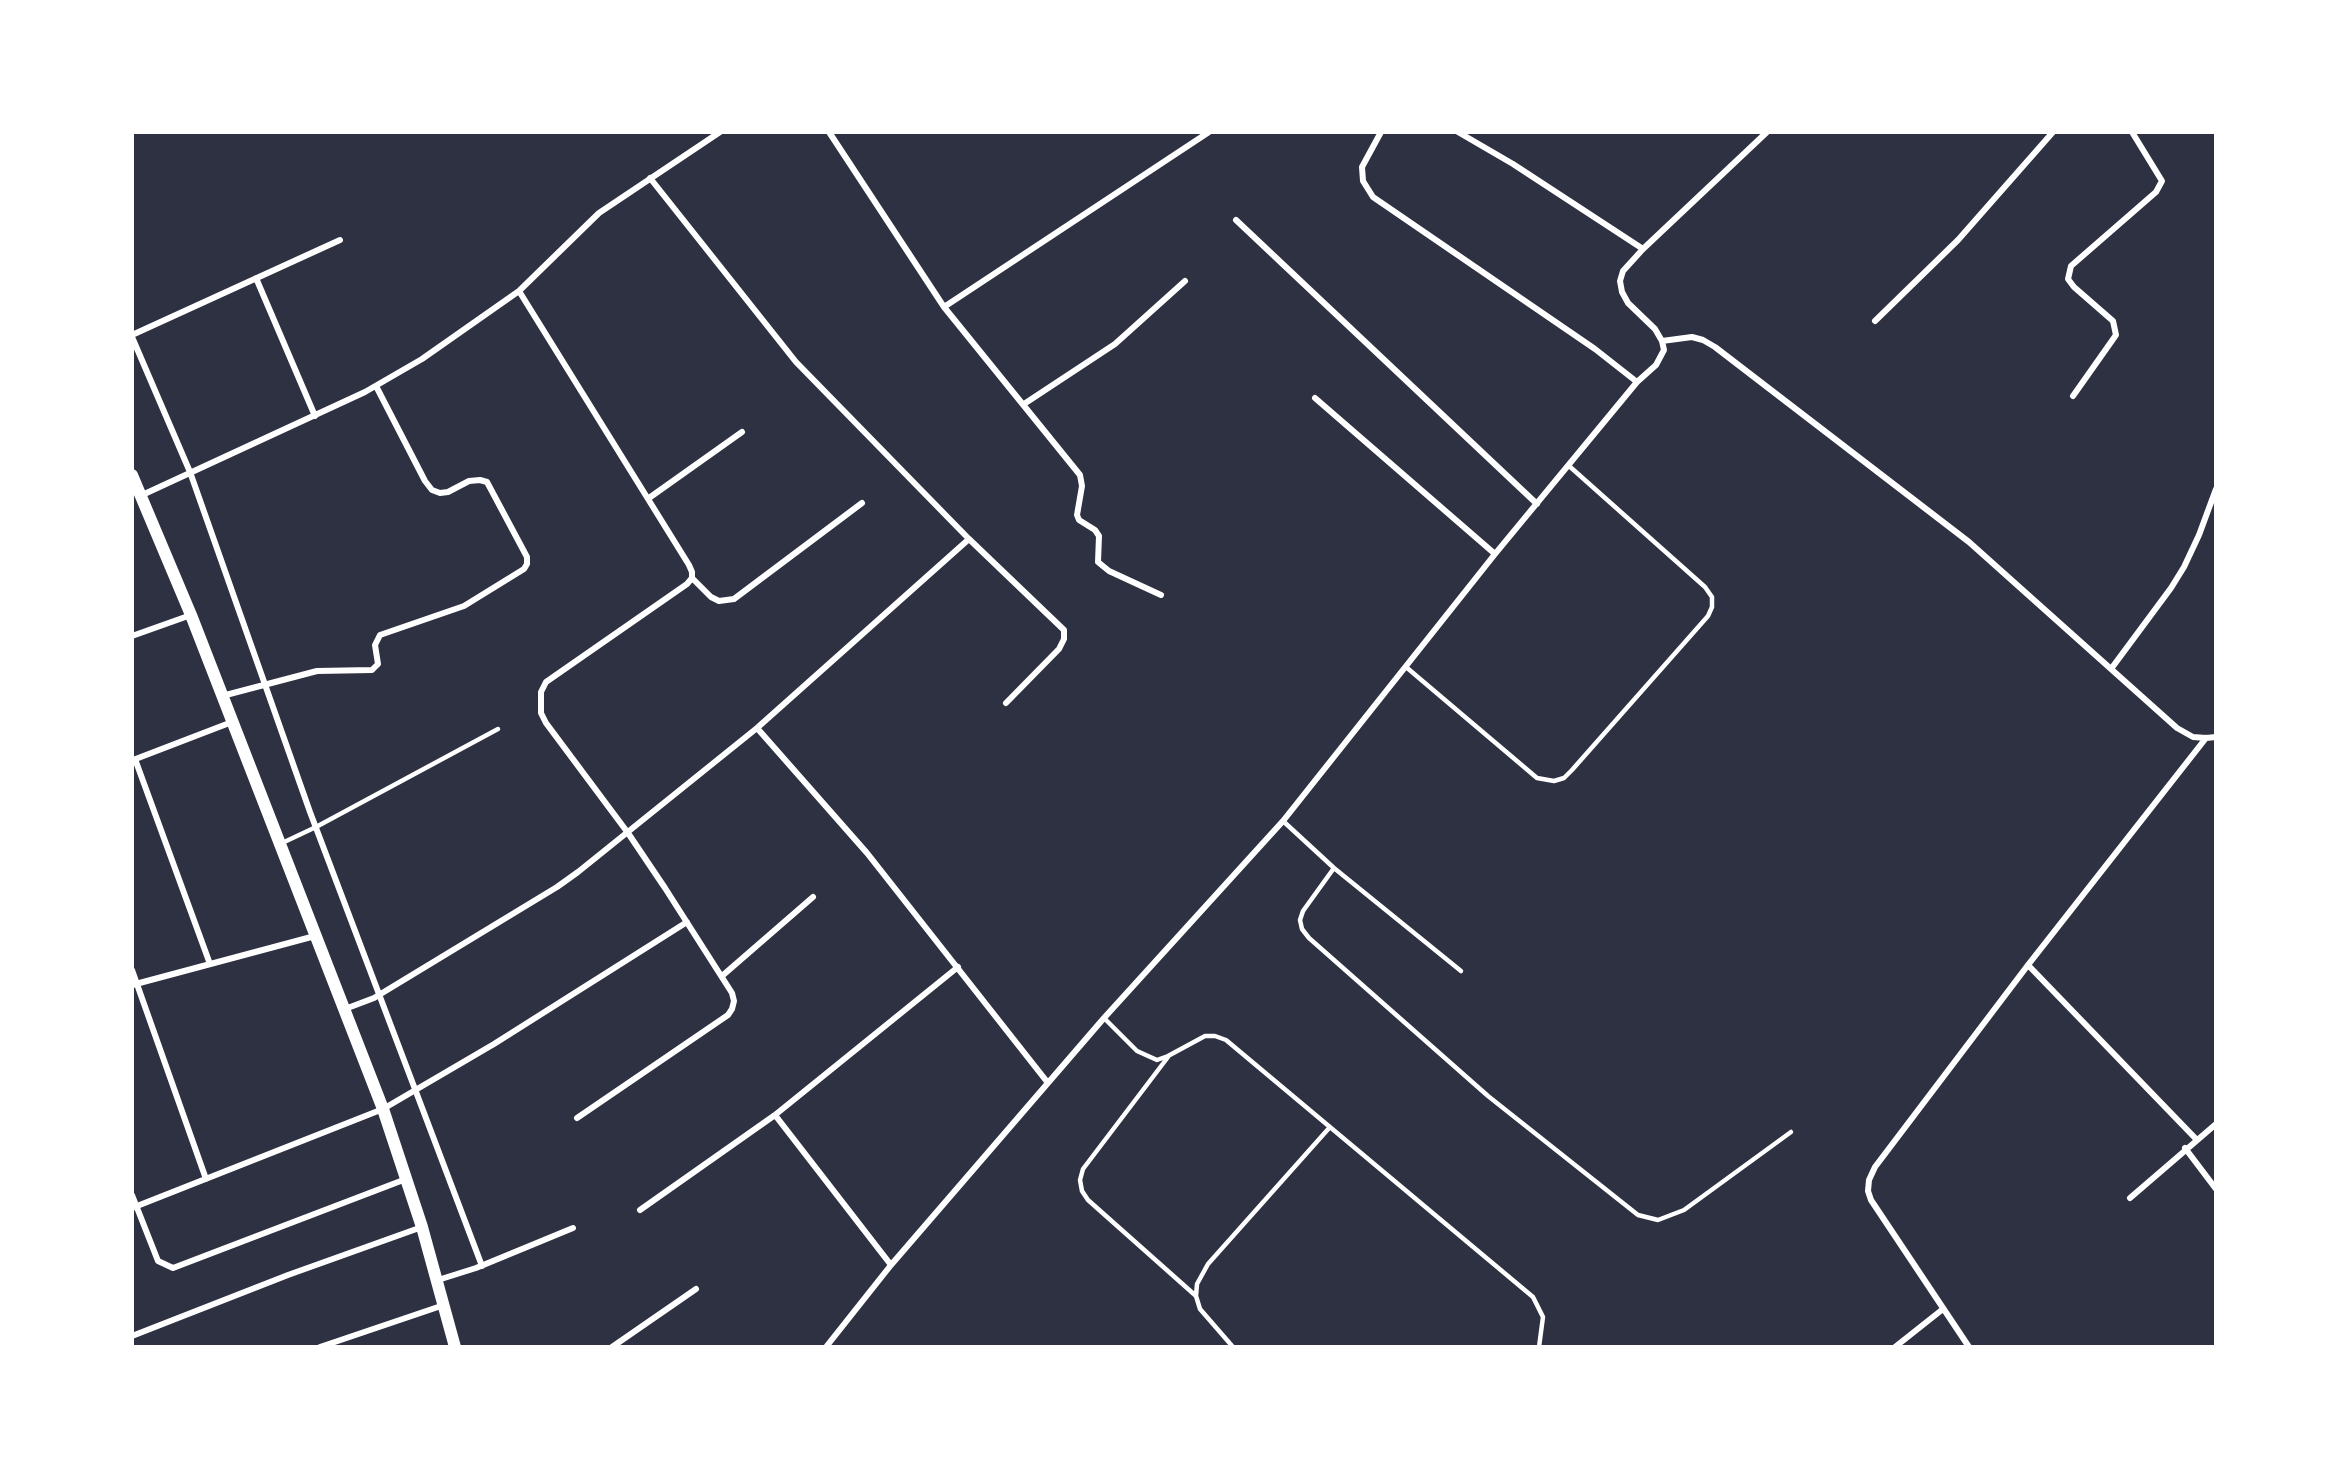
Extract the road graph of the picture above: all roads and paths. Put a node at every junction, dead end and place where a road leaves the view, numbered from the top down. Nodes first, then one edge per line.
1 (720, 132) edge
2 (829, 132) edge
3 (1209, 132) edge
4 (1381, 132) edge
5 (1458, 132) edge
6 (1767, 132) edge
7 (2053, 132) edge
8 (2132, 132) edge
9 (650, 178) junction
10 (1236, 220) dead end
11 (340, 240) dead end
12 (1643, 249) junction
13 (256, 278) junction
14 (1185, 281) dead end
15 (519, 291) junction
16 (944, 307) junction
17 (1875, 321) dead end
18 (132, 336) edge
19 (1662, 341) junction
20 (1637, 382) junction
21 (376, 386) junction
22 (2073, 396) dead end
23 (1315, 398) dead end
24 (1024, 405) junction
25 (315, 416) junction
26 (742, 432) dead end
27 (1568, 465) junction
28 (190, 472) junction
29 (132, 475) edge
30 (2216, 489) edge
31 (140, 496) junction
32 (648, 498) junction
33 (862, 503) dead end
34 (1537, 504) junction
35 (969, 539) junction
36 (1495, 554) junction
37 (692, 578) junction
38 (1161, 595) dead end
39 (191, 615) junction
40 (132, 636) edge
41 (1406, 668) junction
42 (2111, 669) junction
43 (264, 684) junction
44 (222, 696) junction
45 (1006, 703) dead end
46 (232, 722) junction
47 (757, 728) junction
48 (498, 729) dead end
49 (2216, 737) edge
50 (2206, 738) junction
51 (133, 760) edge
52 (1283, 821) junction
53 (316, 827) junction
54 (628, 833) junction
55 (280, 844) junction
56 (1334, 868) junction
57 (813, 897) dead end
58 (687, 922) junction
59 (315, 936) junction
60 (210, 964) junction
61 (2028, 965) junction
62 (958, 967) junction
63 (132, 970) edge
64 (1461, 971) dead end
65 (722, 976) junction
66 (135, 984) edge
67 (377, 997) junction
68 (345, 1009) junction
69 (1104, 1018) junction
70 (1168, 1056) junction
71 (1048, 1083) junction
72 (417, 1091) junction
73 (389, 1106) junction
74 (775, 1115) junction
75 (576, 1118) dead end
76 (2216, 1124) edge
77 (1330, 1126) junction
78 (1791, 1132) dead end
79 (2197, 1140) junction
80 (2185, 1148) junction
81 (206, 1179) junction
82 (406, 1179) junction
83 (2216, 1189) edge
84 (132, 1195) edge
85 (2130, 1198) dead end
86 (134, 1207) edge
87 (640, 1210) dead end
88 (422, 1227) junction
89 (573, 1228) dead end
90 (891, 1265) junction
91 (478, 1267) junction
92 (438, 1281) junction
93 (696, 1289) dead end
94 (1196, 1296) junction
95 (445, 1305) junction
96 (1943, 1309) junction
97 (132, 1336) edge
98 (320, 1347) edge
99 (455, 1347) edge
100 (612, 1347) edge
101 (826, 1347) edge
102 (1233, 1347) edge
103 (1539, 1347) edge
104 (1895, 1347) edge
105 (1969, 1347) edge

1 - 9 street
2 - 16 street
3 - 16 street
4 - 20 street
5 - 12 street
6 - 12 street
7 - 17 street
8 - 22 street
9 - 15 street
9 - 35 street
10 - 34 street
11 - 13 street
12 - 19 street
13 - 18 street
13 - 25 street
14 - 24 street
15 - 21 street
15 - 32 street
16 - 24 street
18 - 28 street
19 - 20 street
19 - 42 street
20 - 27 street
21 - 25 street
21 - 43 street
23 - 36 street
24 - 38 street
25 - 28 street
26 - 32 street
27 - 34 street
27 - 41 lane
28 - 31 street
28 - 43 street
29 - 31 main road
30 - 42 street
31 - 39 main road
32 - 37 street
33 - 37 street
34 - 36 street
35 - 45 street
35 - 47 street
36 - 41 street
37 - 54 street
39 - 40 street
39 - 44 main road
41 - 52 street
42 - 50 street
43 - 44 street
43 - 53 street
44 - 46 main road
46 - 51 street
46 - 55 main road
47 - 54 street
47 - 62 street
48 - 53 lane
49 - 50 street
50 - 61 street
51 - 60 street
52 - 56 lane
52 - 69 street
53 - 55 lane
53 - 67 street
54 - 58 street
54 - 67 street
55 - 59 main road
56 - 64 lane
56 - 78 lane
57 - 65 street
58 - 65 street
58 - 72 street
59 - 60 street
59 - 68 main road
60 - 66 street
61 - 79 street
61 - 96 street
62 - 71 street
62 - 74 street
63 - 66 street
65 - 75 street
66 - 81 street
67 - 68 street
67 - 72 street
68 - 73 main road
69 - 70 lane
69 - 71 street
70 - 77 lane
70 - 94 lane
71 - 90 street
72 - 73 street
72 - 91 street
73 - 81 street
73 - 82 main road
74 - 87 street
74 - 90 street
76 - 79 street
77 - 94 lane
77 - 103 lane
79 - 80 street
80 - 83 street
80 - 85 street
81 - 86 street
82 - 86 street
82 - 88 main road
84 - 86 street
88 - 92 main road
88 - 97 street
89 - 91 street
90 - 101 street
91 - 92 street
92 - 95 main road
93 - 100 street
94 - 102 lane
95 - 98 street
95 - 99 main road
96 - 104 street
96 - 105 street

